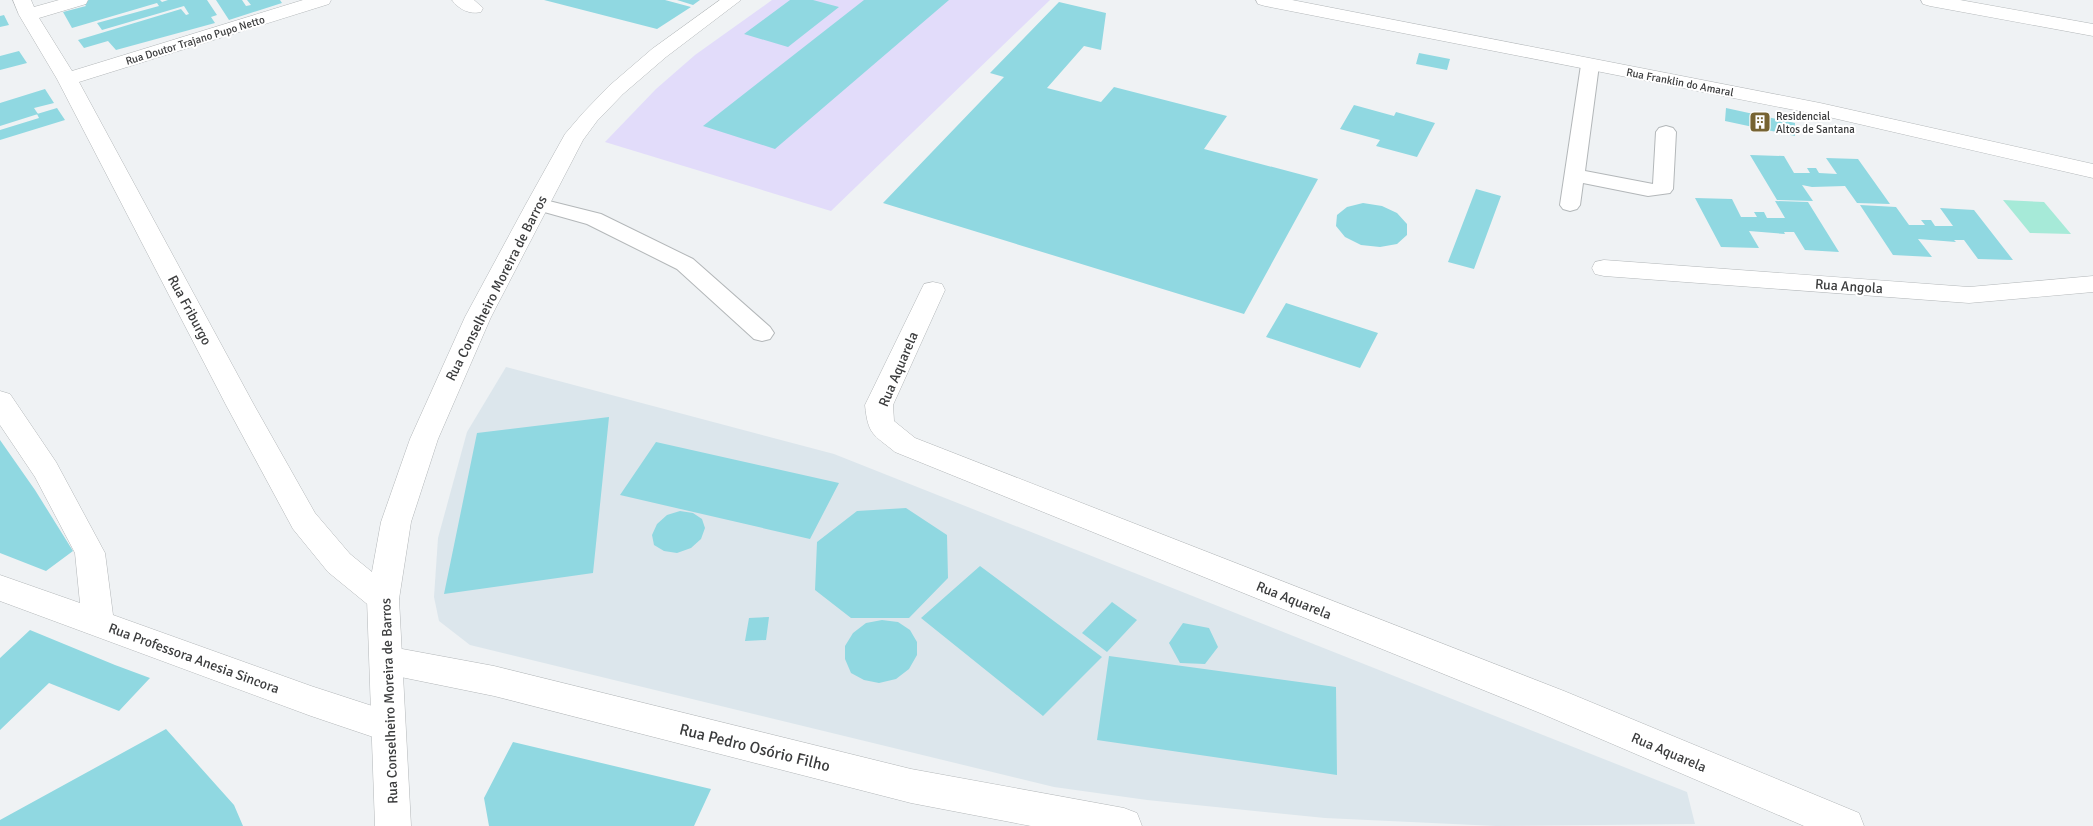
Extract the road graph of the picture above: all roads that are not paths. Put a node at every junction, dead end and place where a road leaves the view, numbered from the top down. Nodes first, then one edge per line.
1 (79, 0) edge
2 (322, 0) edge
3 (732, 0) edge
4 (1265, 0) edge
5 (1930, 0) edge
6 (25, 7) edge
7 (2093, 30) edge
8 (1590, 65) junction
9 (67, 79) junction
10 (1666, 132) dead end
11 (2093, 171) edge
12 (1574, 175) junction
13 (537, 204) junction
14 (1570, 205) dead end
15 (1604, 268) dead end
16 (2093, 284) edge
17 (933, 290) dead end
18 (762, 333) dead end
19 (0, 401) edge
20 (0, 588) edge
21 (384, 599) junction
22 (98, 623) junction
23 (386, 660) junction
24 (388, 726) junction
25 (392, 826) edge
26 (1124, 826) edge
27 (1846, 826) edge

1 - 6 street
2 - 9 street, Rua Doutor Trajano Pupo Netto
3 - 13 street, Rua Conselheiro Moreira de Barros
4 - 8 street, Rua Franklin do Amaral
5 - 7 street
6 - 9 street, Rua Friburgo
8 - 11 street, Rua Franklin do Amaral
8 - 12 lane
9 - 21 street, Rua Friburgo
10 - 12 lane
12 - 14 lane
13 - 18 lane
13 - 21 street, Rua Conselheiro Moreira de Barros
15 - 16 street, Rua Angola
17 - 27 street, Rua Aquarela
19 - 22 street
20 - 22 street, Rua Professora Anesia Sincora
21 - 23 street, Rua Conselheiro Moreira de Barros
22 - 24 street, Rua Professora Anesia Sincora
23 - 24 street, Rua Conselheiro Moreira de Barros
23 - 26 street, Rua Pedro Osório Filho
24 - 25 street, Rua Conselheiro Moreira de Barros

